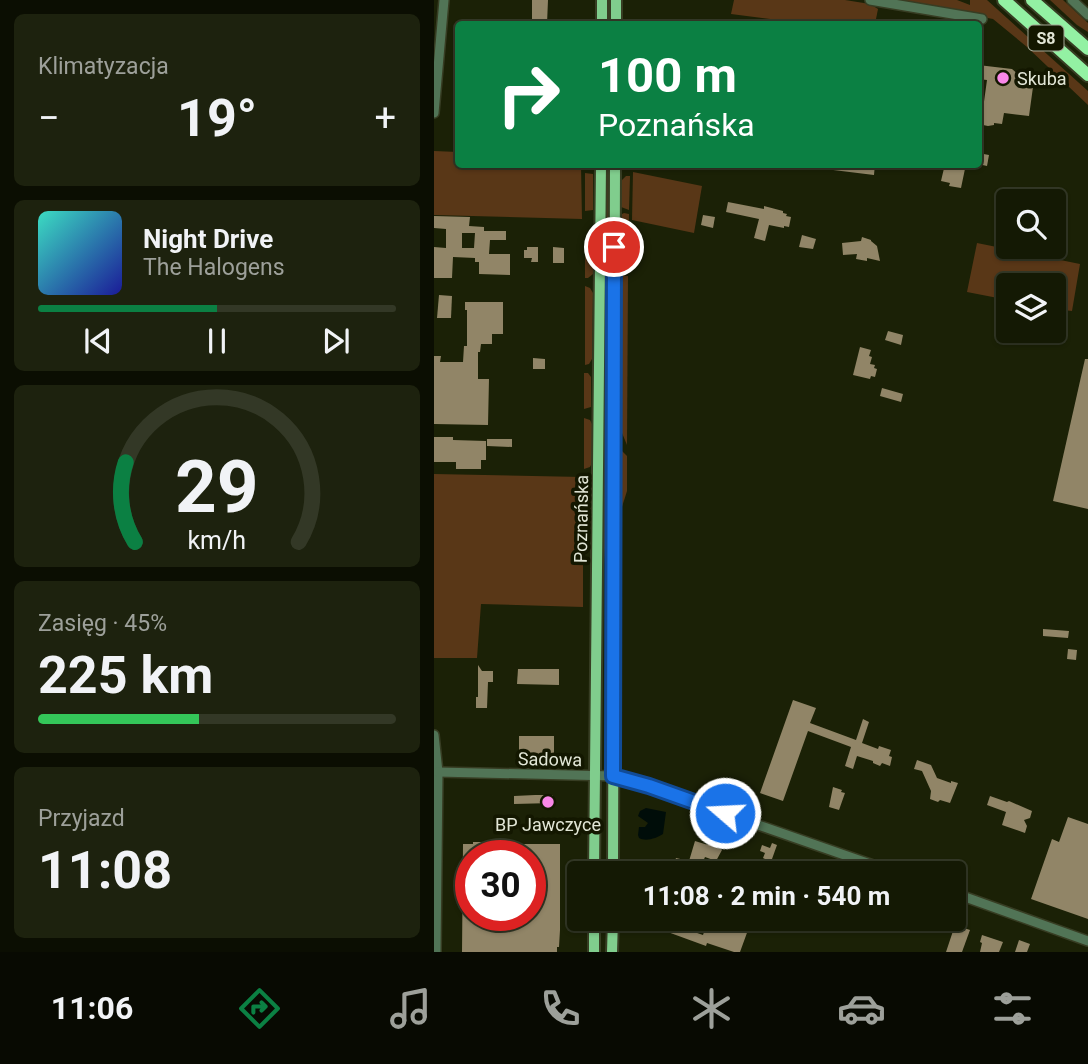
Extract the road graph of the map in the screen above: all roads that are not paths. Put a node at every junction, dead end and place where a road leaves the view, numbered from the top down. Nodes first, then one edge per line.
1 (444, 0) edge
2 (602, 0) edge
3 (616, 0) edge
4 (870, 0) edge
5 (1004, 0) edge
6 (1032, 0) edge
7 (1072, 0) edge
8 (1088, 15) edge
9 (982, 19) dead end
10 (602, 21) edge
11 (616, 21) edge
12 (1088, 49) edge
13 (1088, 75) edge
14 (434, 113) edge
15 (601, 168) edge
16 (615, 168) edge
17 (434, 735) edge
18 (438, 772) junction
19 (595, 776) junction
20 (613, 776) junction
21 (594, 861) edge
22 (613, 861) edge
23 (862, 861) edge
24 (966, 898) edge
25 (594, 931) edge
26 (612, 931) edge
27 (1088, 941) edge
28 (436, 952) edge
29 (594, 952) edge
30 (612, 952) edge

1 - 14 street
2 - 10 main road
3 - 11 main road
4 - 9 street
5 - 13 highway, S8
6 - 12 highway, S8
7 - 8 street
15 - 19 main road, Poznańska
16 - 20 main road, Poznańska
17 - 18 street
18 - 19 street, Sadowa
18 - 28 street
19 - 20 street, Sadowa
19 - 21 main road, Poznańska
20 - 22 main road, Poznańska
20 - 23 street, Sadowa
24 - 27 street
25 - 29 main road
26 - 30 main road

